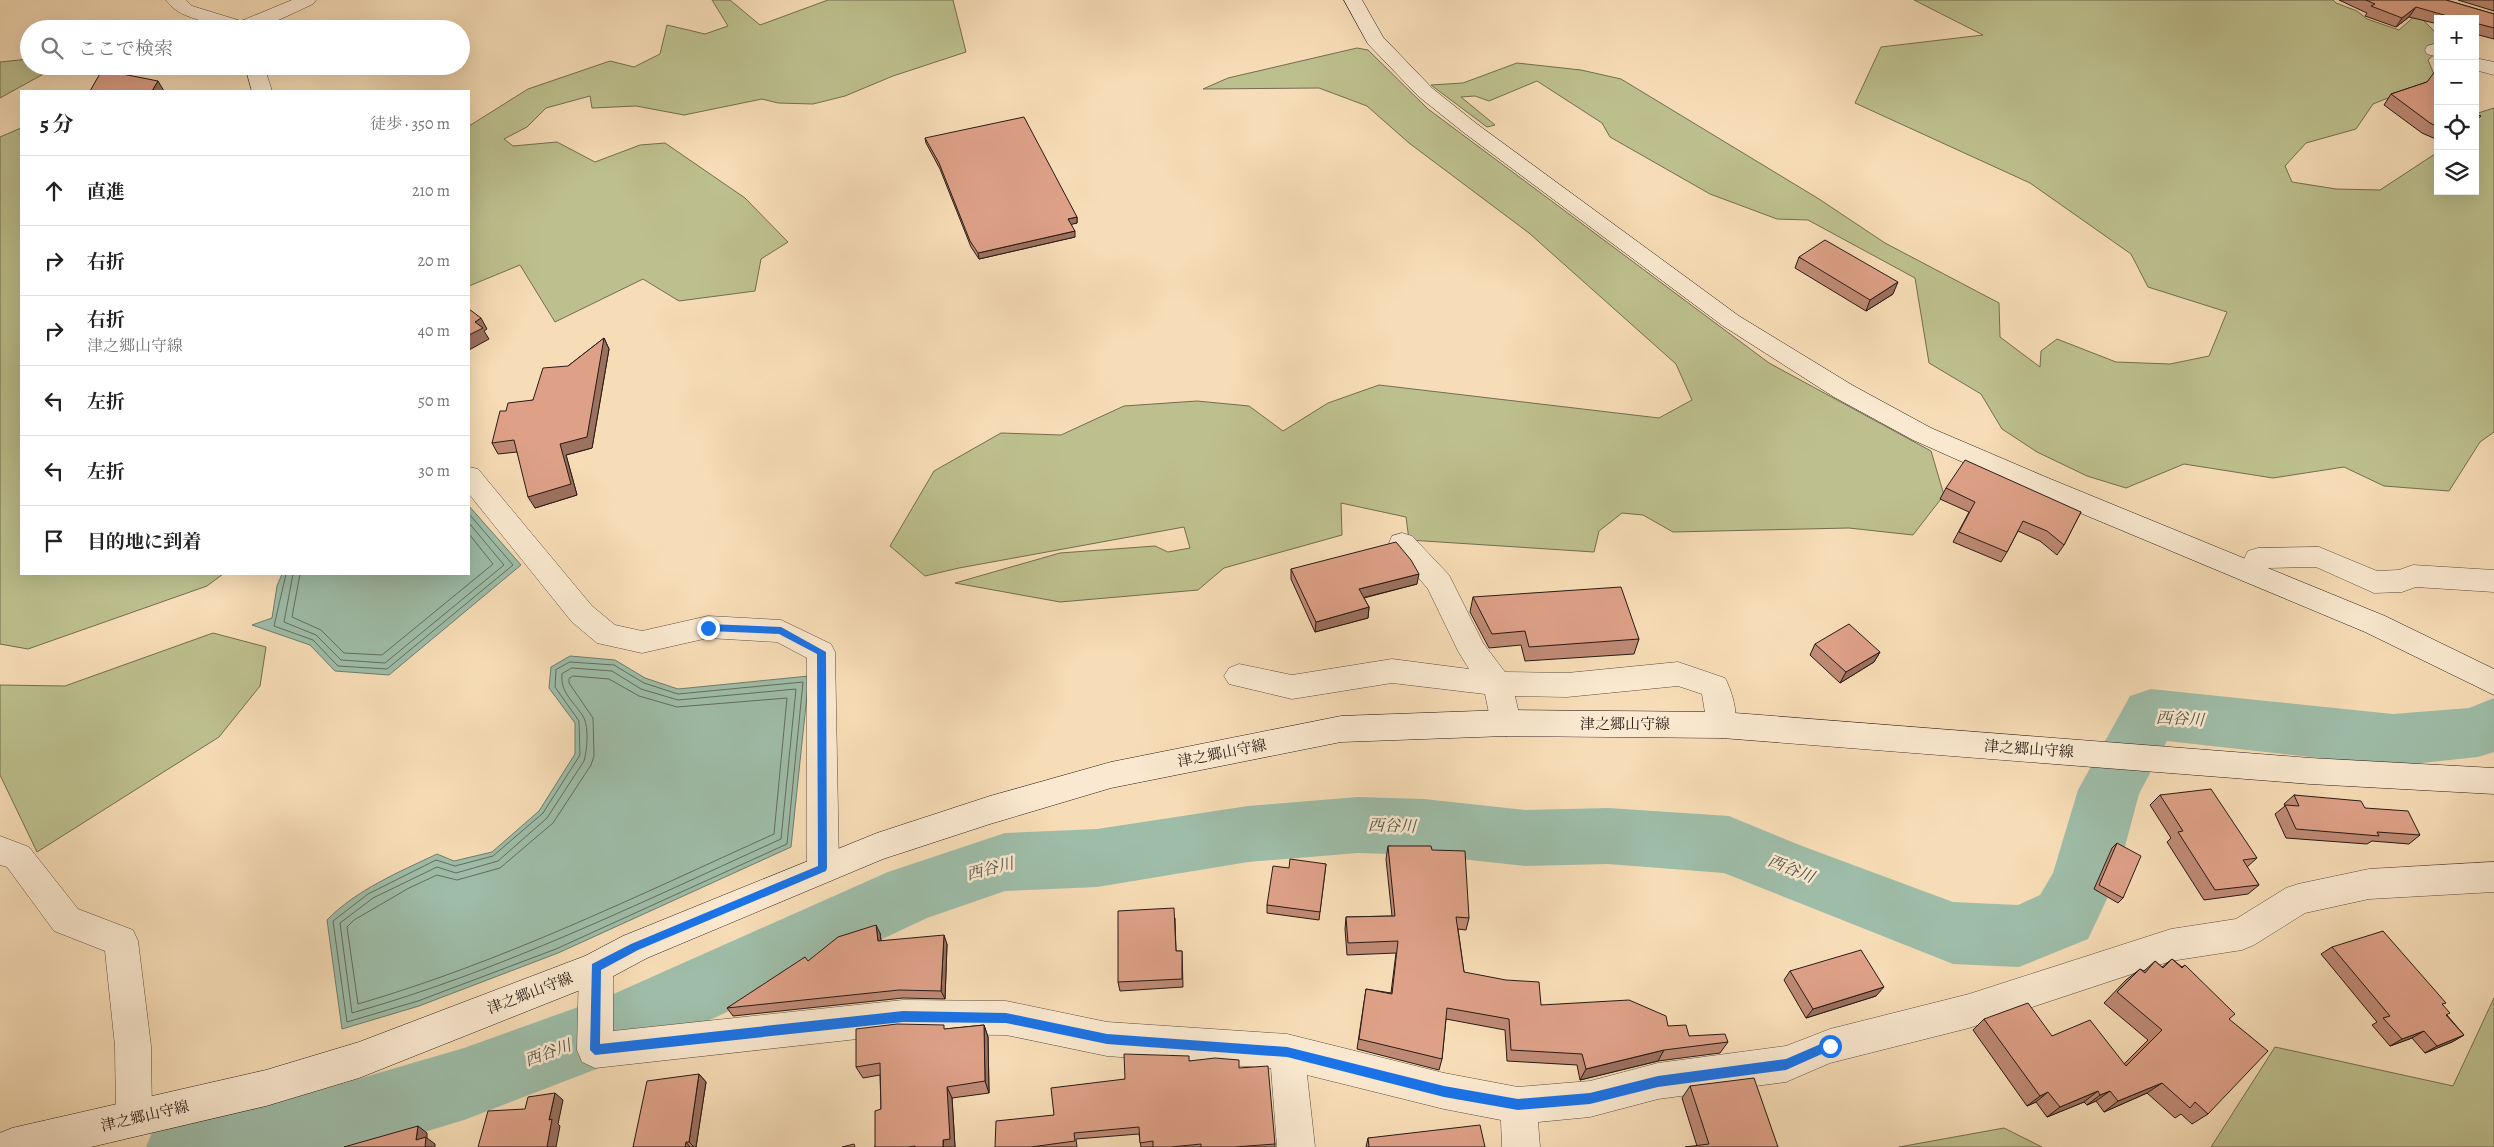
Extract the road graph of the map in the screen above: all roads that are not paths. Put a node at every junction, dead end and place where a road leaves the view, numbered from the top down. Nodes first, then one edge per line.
1 (175, 0) edge
2 (307, 0) edge
3 (1353, 0) edge
4 (217, 20) edge
5 (263, 20) edge
6 (2479, 65) edge
7 (2494, 68) edge
8 (257, 75) edge
9 (262, 90) edge
10 (470, 477) edge
11 (1402, 543) dead end
12 (2251, 573) junction
13 (2494, 581) edge
14 (1239, 676) dead end
15 (2494, 683) edge
16 (1497, 684) junction
17 (1506, 723) junction
18 (1722, 725) junction
19 (2494, 781) edge
20 (0, 850) edge
21 (822, 868) junction
22 (2494, 877) edge
23 (596, 968) junction
24 (1287, 1052) junction
25 (1518, 1105) junction
26 (134, 1118) junction
27 (12, 1147) edge
28 (1296, 1147) edge
29 (1521, 1147) edge

1 - 4 street
2 - 5 street
3 - 12 street
6 - 7 street
8 - 9 street
10 - 21 street
11 - 16 street
12 - 13 street
12 - 15 street
14 - 16 street
16 - 17 street
16 - 18 street
17 - 18 street, 津之郷山守線
17 - 21 street, 津之郷山守線
18 - 19 street, 津之郷山守線
20 - 26 street
21 - 23 street, 津之郷山守線
22 - 25 street
23 - 24 street
23 - 26 street, 津之郷山守線
24 - 25 street
24 - 28 street
25 - 29 street
26 - 27 street, 津之郷山守線

